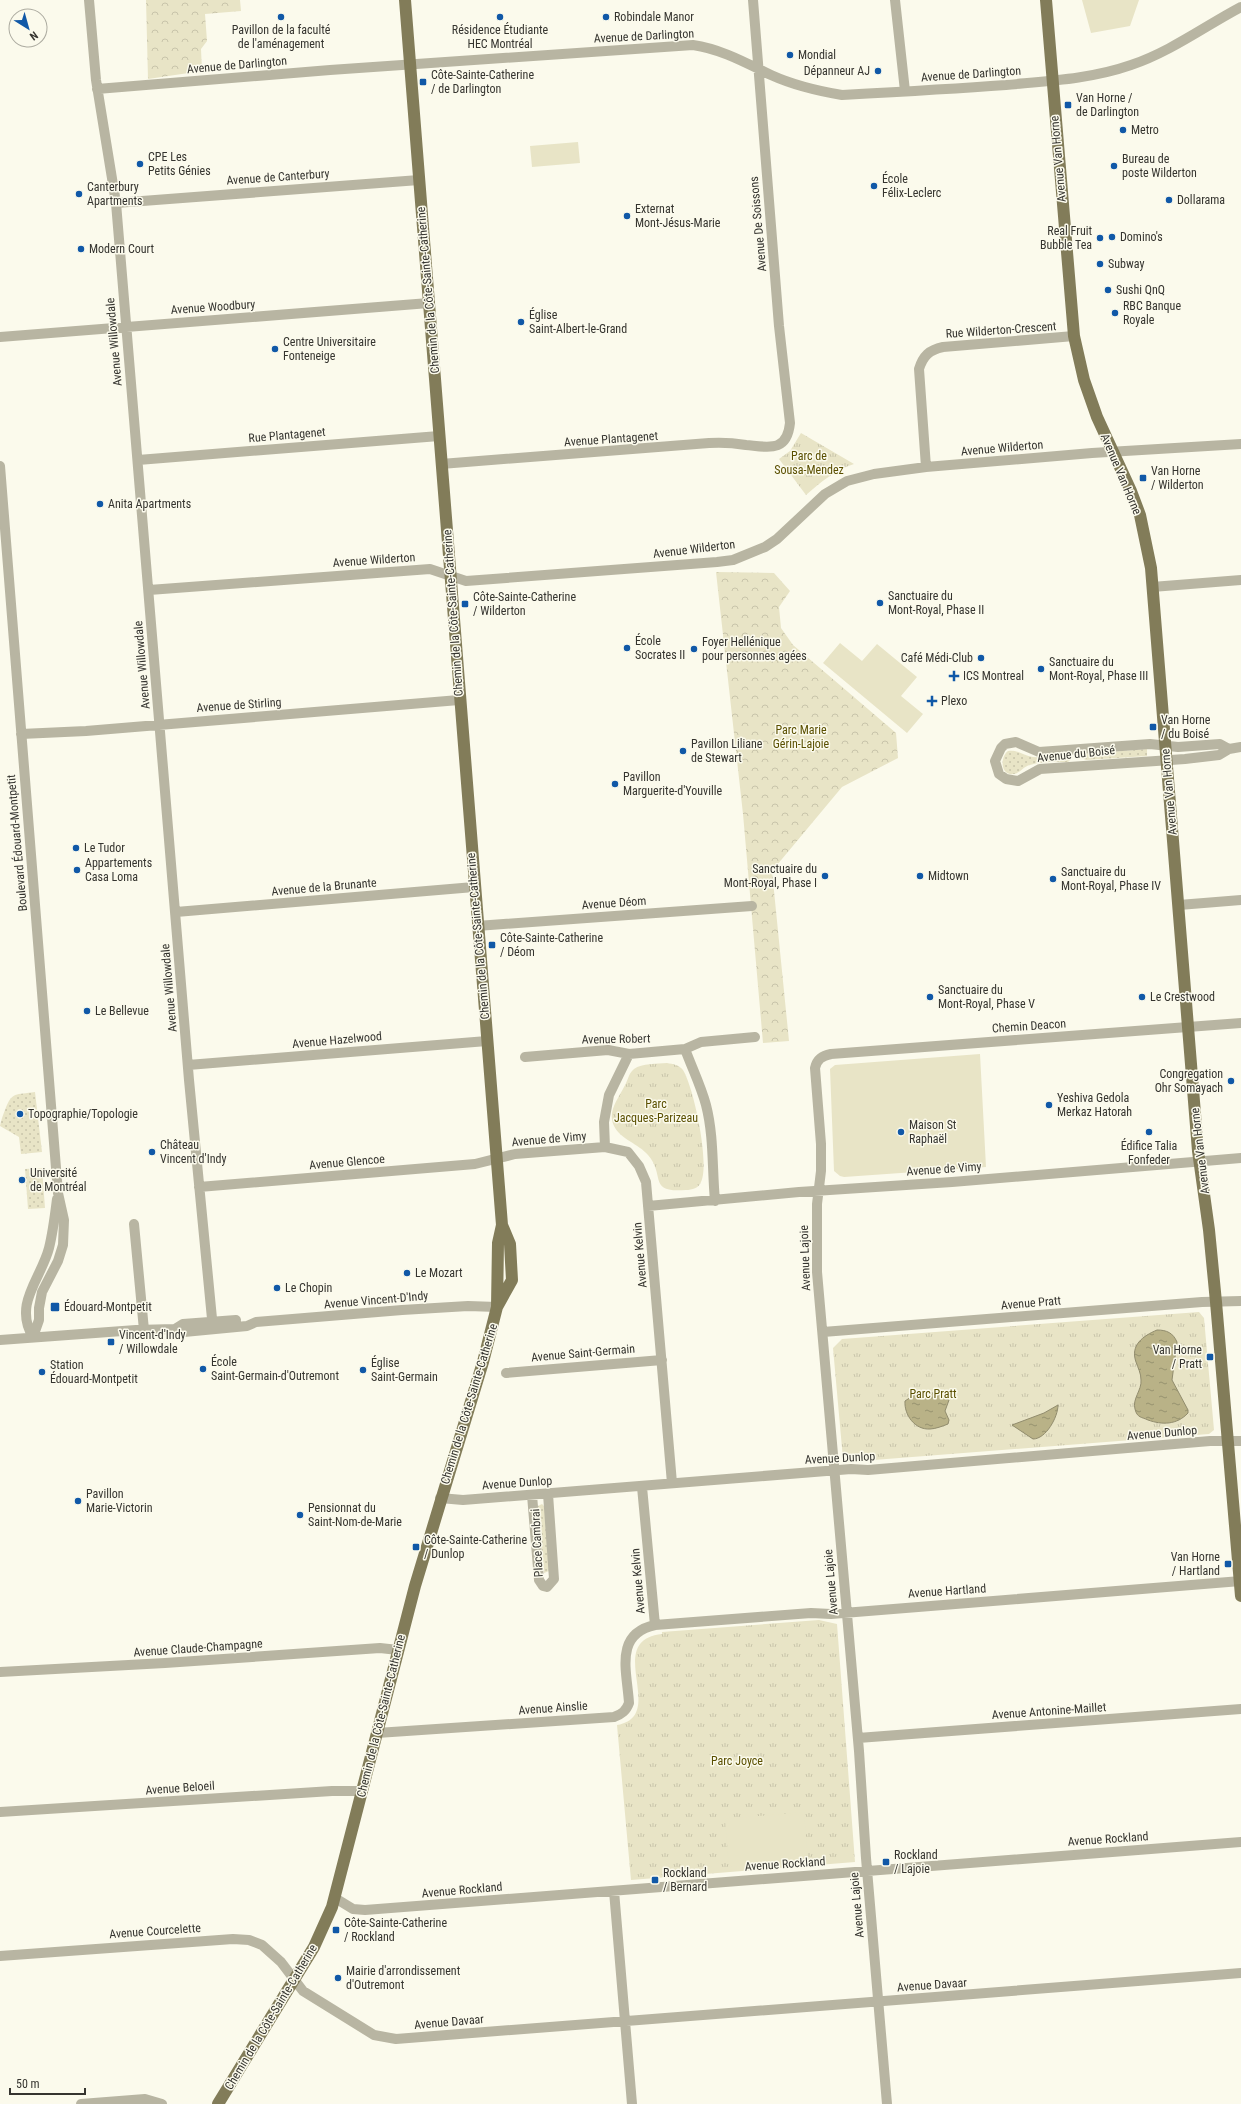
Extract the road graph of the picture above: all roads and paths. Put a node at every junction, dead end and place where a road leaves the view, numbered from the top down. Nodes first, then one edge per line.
1 (89, 0) edge
2 (405, 0) edge
3 (753, 0) edge
4 (895, 0) edge
5 (1046, 0) edge
6 (1241, 7) edge
7 (410, 65) junction
8 (759, 69) junction
9 (1052, 80) junction
10 (97, 89) junction
11 (905, 91) junction
12 (419, 180) junction
13 (116, 202) junction
14 (429, 303) junction
15 (126, 327) junction
16 (1074, 336) junction
17 (0, 337) edge
18 (439, 436) junction
19 (782, 444) joint
20 (1241, 444) edge
21 (1112, 452) junction
22 (138, 460) junction
23 (441, 464) junction
24 (0, 466) edge
25 (926, 467) junction
26 (450, 575) junction
27 (1241, 580) edge
28 (1152, 587) junction
29 (149, 590) junction
30 (459, 700) junction
31 (160, 724) junction
32 (21, 734) junction
33 (1165, 745) junction
34 (1241, 747) edge
35 (1229, 749) junction
36 (1166, 760) junction
37 (474, 888) junction
38 (1241, 900) edge
39 (1179, 905) junction
40 (752, 906) dead end
41 (176, 912) junction
42 (477, 926) junction
43 (1241, 1023) edge
44 (1188, 1028) junction
45 (755, 1037) dead end
46 (487, 1041) junction
47 (685, 1050) junction
48 (630, 1054) junction
49 (525, 1057) dead end
50 (819, 1059) joint
51 (188, 1065) junction
52 (605, 1147) junction
53 (497, 1158) junction
54 (1241, 1158) edge
55 (1200, 1161) junction
56 (199, 1187) junction
57 (819, 1191) junction
58 (715, 1201) junction
59 (648, 1206) junction
60 (134, 1224) dead end
61 (1241, 1301) edge
62 (1216, 1302) junction
63 (497, 1307) junction
64 (212, 1325) junction
65 (144, 1330) junction
66 (824, 1332) junction
67 (33, 1337) junction
68 (0, 1340) edge
69 (662, 1360) junction
70 (506, 1373) dead end
71 (1228, 1441) junction
72 (1241, 1441) edge
73 (834, 1471) junction
74 (672, 1483) junction
75 (642, 1487) junction
76 (548, 1494) junction
77 (532, 1495) junction
78 (440, 1498) junction
79 (1240, 1581) edge
80 (1241, 1596) edge
81 (846, 1612) junction
82 (655, 1625) junction
83 (398, 1650) junction
84 (0, 1672) edge
85 (1241, 1709) edge
86 (377, 1734) junction
87 (858, 1738) junction
88 (362, 1791) junction
89 (0, 1812) edge
90 (1241, 1842) edge
91 (867, 1871) junction
92 (614, 1890) junction
93 (335, 1898) junction
94 (0, 1956) edge
95 (1241, 1974) edge
96 (294, 1980) junction
97 (878, 2002) junction
98 (625, 2021) junction
99 (81, 2104) edge
100 (162, 2104) edge
101 (218, 2104) edge
102 (632, 2104) edge
103 (887, 2104) edge

1 - 10 street, Avenue Willowdale
2 - 7 main road, Chemin de la Côte-Sainte-Catherine
3 - 8 street, Avenue De Soissons
4 - 11 street
5 - 9 main road, Avenue Van Horne
6 - 9 street, Avenue de Darlington
7 - 8 street, Avenue de Darlington
7 - 10 street, Avenue de Darlington
7 - 12 main road, Chemin de la Côte-Sainte-Catherine
8 - 11 street, Avenue de Darlington
8 - 19 street, Avenue De Soissons
9 - 11 street, Avenue de Darlington
9 - 16 main road, Avenue Van Horne
10 - 13 street, Avenue Willowdale
12 - 13 street, Avenue de Canterbury
12 - 14 main road, Chemin de la Côte-Sainte-Catherine
13 - 15 street, Avenue Willowdale
14 - 15 street, Avenue Woodbury
14 - 18 main road, Chemin de la Côte-Sainte-Catherine
15 - 17 street, Avenue Woodbury
15 - 22 street, Avenue Willowdale
16 - 21 main road, Avenue Van Horne
16 - 25 street, Rue Wilderton-Crescent
18 - 22 street, Rue Plantagenet
18 - 23 main road, Chemin de la Côte-Sainte-Catherine
19 - 23 street, Avenue Plantagenet
20 - 21 street, Avenue Wilderton
21 - 25 street, Avenue Wilderton
21 - 28 main road, Avenue Van Horne
22 - 29 street, Avenue Willowdale
23 - 26 main road, Chemin de la Côte-Sainte-Catherine
24 - 32 street, Boulevard Édouard-Montpetit
25 - 26 street, Avenue Wilderton
26 - 29 street, Avenue Wilderton
26 - 30 main road, Chemin de la Côte-Sainte-Catherine
27 - 28 street
28 - 33 main road, Avenue Van Horne
29 - 31 street, Avenue Willowdale
30 - 31 street, Avenue de Stirling
30 - 37 main road, Chemin de la Côte-Sainte-Catherine
31 - 32 street, Avenue de Stirling
31 - 41 street, Avenue Willowdale
32 - 67 street, Boulevard Édouard-Montpetit
33 - 35 street
33 - 36 main road, Avenue Van Horne
33 - 36 street, Avenue du Boisé
34 - 35 street
35 - 36 street
36 - 39 main road, Avenue Van Horne
37 - 41 street, Avenue de la Brunante
37 - 42 main road, Chemin de la Côte-Sainte-Catherine
38 - 39 street
39 - 44 main road, Avenue Van Horne
40 - 42 street, Avenue Déom
41 - 51 street, Avenue Willowdale
42 - 46 main road, Chemin de la Côte-Sainte-Catherine
43 - 44 street, Chemin Deacon
44 - 50 street, Chemin Deacon
44 - 55 main road, Avenue Van Horne
45 - 47 street, Avenue Robert
46 - 51 street, Avenue Hazelwood
46 - 53 main road, Chemin de la Côte-Sainte-Catherine
47 - 48 street, Avenue Robert
47 - 58 street
48 - 49 street, Avenue Robert
48 - 52 street
50 - 57 street, Avenue Lajoie
51 - 56 street, Avenue Willowdale
52 - 53 street, Avenue de Vimy
52 - 59 street, Avenue Kelvin
53 - 56 street, Avenue Glencoe
53 - 63 main road, Chemin de la Côte-Sainte-Catherine
54 - 55 street, Avenue de Vimy
55 - 57 street, Avenue de Vimy
55 - 62 main road, Avenue Van Horne
56 - 64 street, Avenue Willowdale
57 - 58 street, Avenue de Vimy
57 - 66 street, Avenue Lajoie
58 - 59 street, Avenue de Vimy
59 - 69 street, Avenue Kelvin
60 - 65 street
61 - 62 street, Avenue Pratt
62 - 66 street, Avenue Pratt
62 - 71 main road, Avenue Van Horne
63 - 64 street, Avenue Vincent-D'Indy
63 - 78 main road, Chemin de la Côte-Sainte-Catherine
64 - 65 street, Avenue Vincent-D'Indy
65 - 67 street, Avenue Vincent-D'Indy
66 - 73 street, Avenue Lajoie
67 - 68 street, Avenue Vincent-D'Indy
69 - 70 street, Avenue Saint-Germain
69 - 74 street, Avenue Kelvin
71 - 72 street, Avenue Dunlop
71 - 73 street, Avenue Dunlop
71 - 79 main road, Avenue Van Horne
73 - 74 street, Avenue Dunlop
73 - 81 street, Avenue Lajoie
74 - 75 street, Avenue Dunlop
75 - 76 street, Avenue Dunlop
75 - 82 street, Avenue Kelvin
76 - 77 street, Avenue Dunlop
76 - 77 street, Place Cambrai
77 - 78 street, Avenue Dunlop
78 - 83 main road, Chemin de la Côte-Sainte-Catherine
79 - 80 main road, Avenue Van Horne
79 - 81 street, Avenue Hartland
81 - 82 street, Avenue Hartland
81 - 87 street, Avenue Lajoie
82 - 86 street, Avenue Ainslie
83 - 84 street, Avenue Claude-Champagne
83 - 86 main road, Chemin de la Côte-Sainte-Catherine
85 - 87 street, Avenue Antonine-Maillet
86 - 88 main road, Chemin de la Côte-Sainte-Catherine
87 - 91 street, Avenue Lajoie
88 - 89 street, Avenue Beloeil
88 - 93 main road, Chemin de la Côte-Sainte-Catherine
90 - 91 street, Avenue Rockland
91 - 92 street, Avenue Rockland
91 - 97 street, Avenue Lajoie
92 - 93 street, Avenue Rockland
92 - 98 street
93 - 96 main road, Chemin de la Côte-Sainte-Catherine
94 - 96 street, Avenue Courcelette
95 - 97 street, Avenue Davaar
96 - 98 street, Avenue Davaar
96 - 101 main road, Chemin de la Côte-Sainte-Catherine
97 - 98 street, Avenue Davaar
97 - 103 street, Avenue Lajoie
98 - 102 street
99 - 100 street

